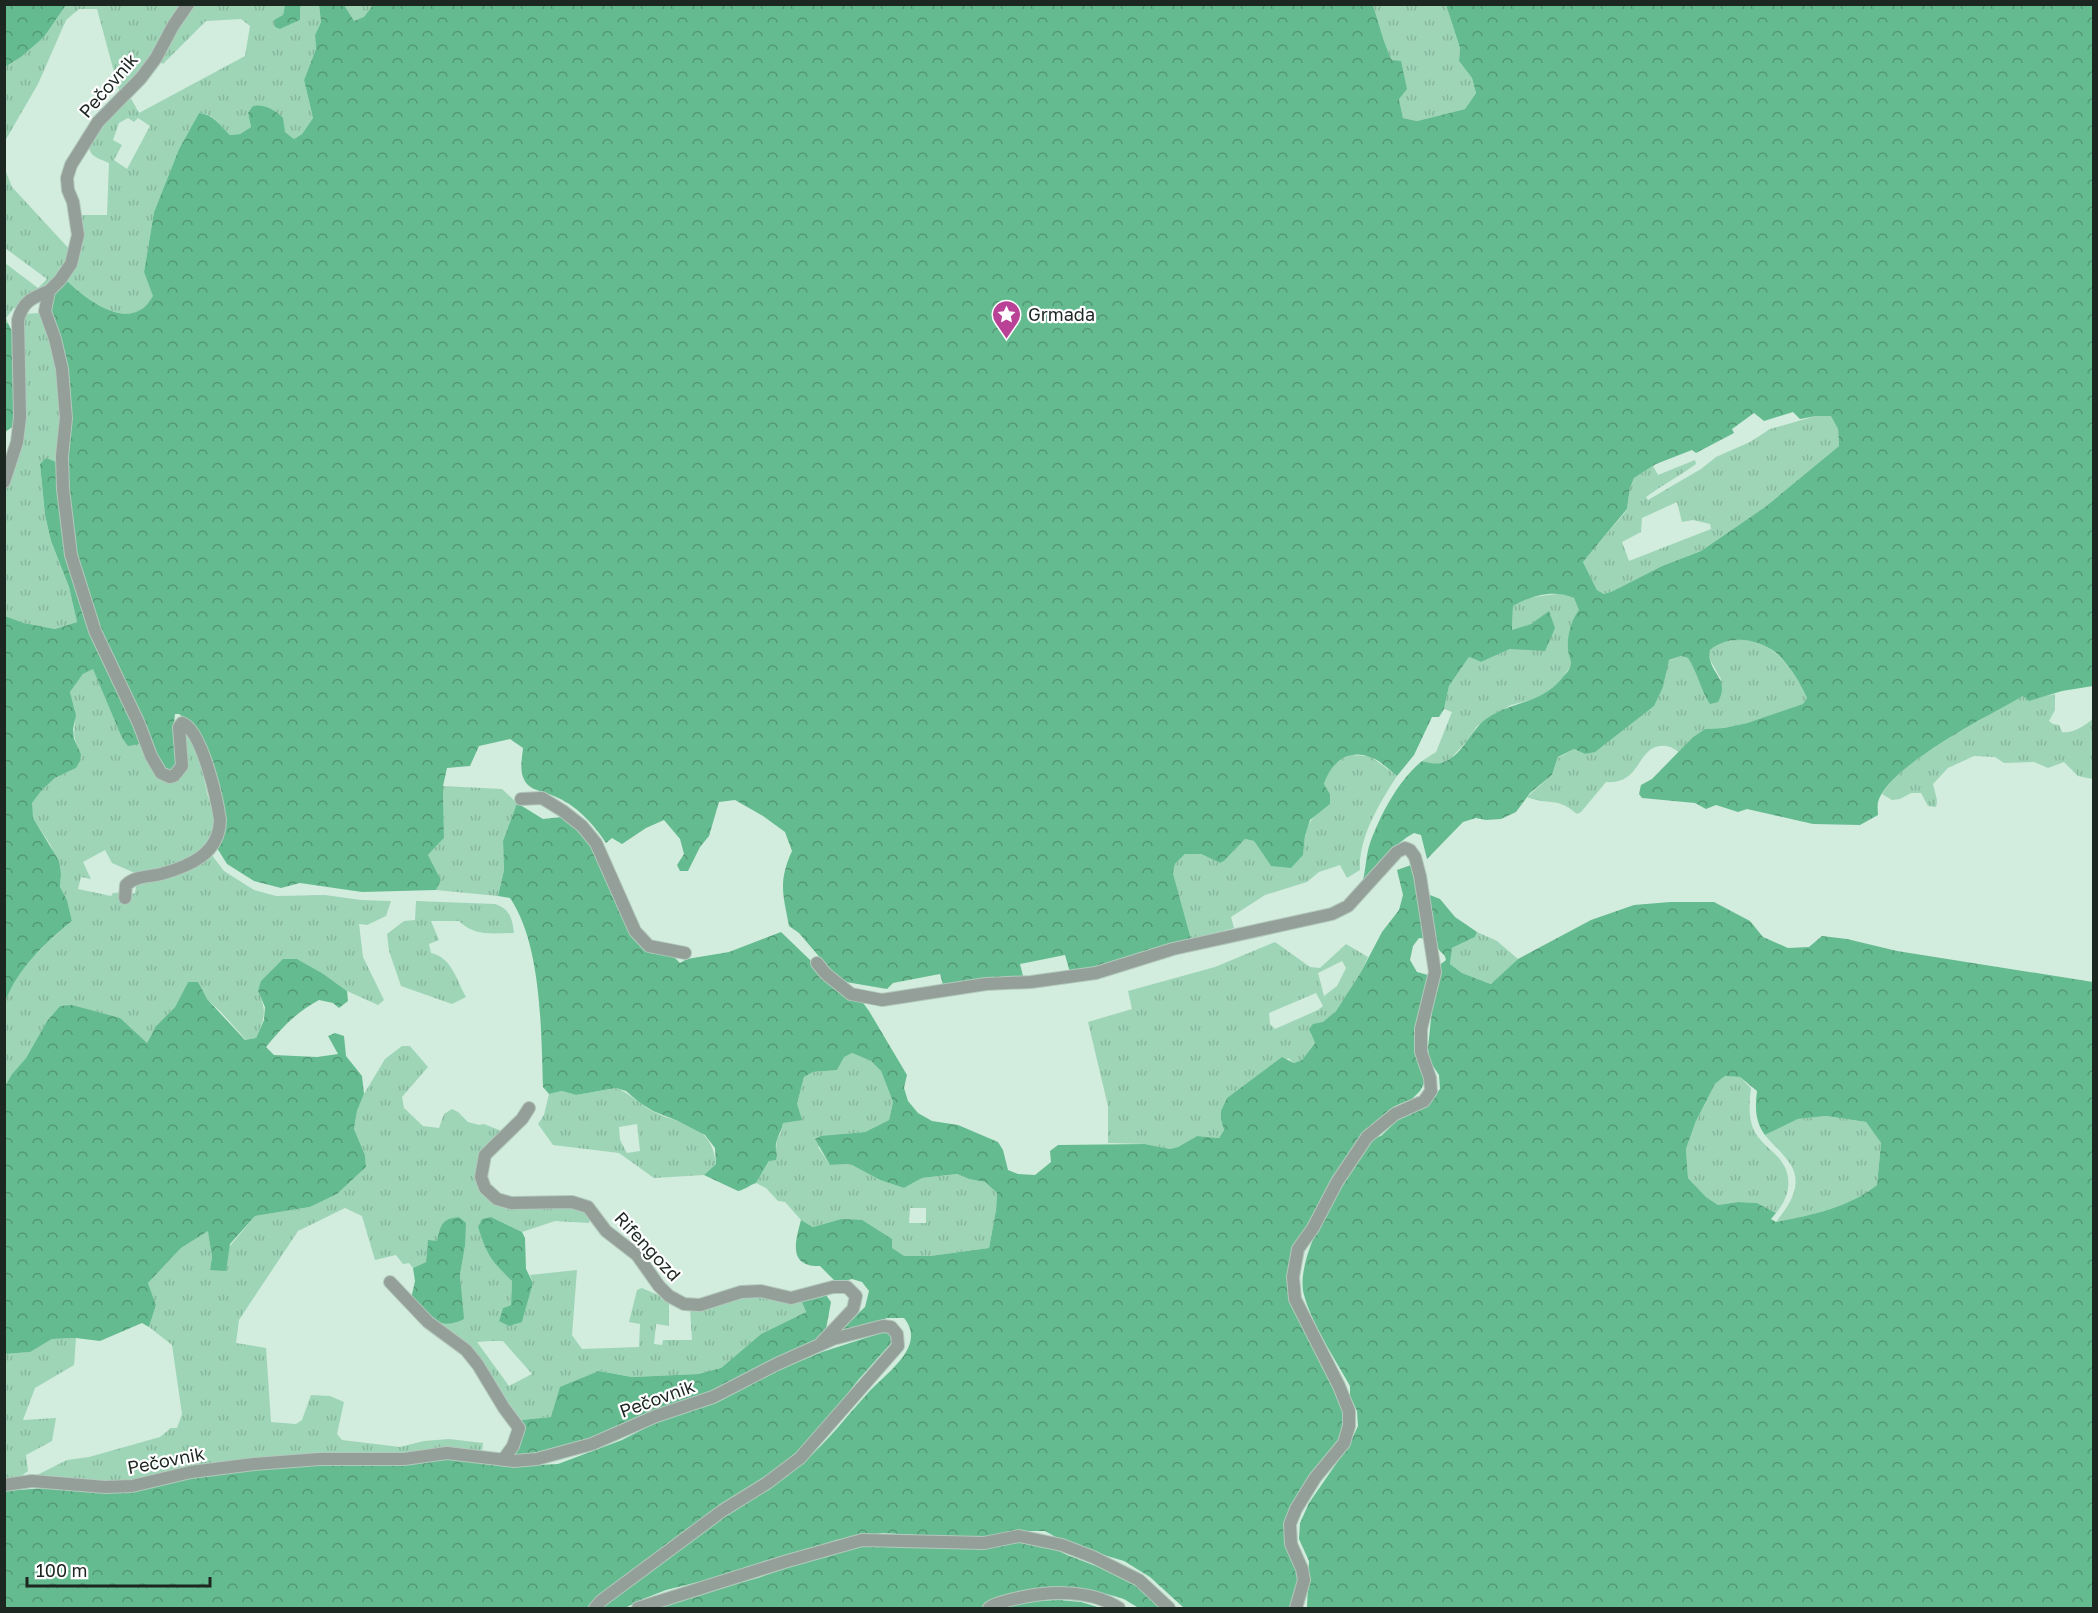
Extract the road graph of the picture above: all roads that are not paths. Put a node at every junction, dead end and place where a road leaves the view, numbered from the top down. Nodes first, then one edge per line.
1 (188, 4) edge
2 (49, 291) junction
3 (4, 482) edge
4 (521, 799) dead end
5 (125, 898) dead end
6 (685, 953) dead end
7 (817, 963) dead end
8 (529, 1108) dead end
9 (390, 1282) dead end
10 (818, 1346) junction
11 (503, 1460) junction
12 (4, 1485) edge
13 (596, 1608) edge
14 (638, 1608) edge
15 (989, 1608) edge
16 (1119, 1608) edge
17 (1169, 1608) edge
18 (1296, 1608) edge

1 - 2 street, Pečovnik
2 - 3 street, Pečovnik
2 - 5 street, Pečovnik
4 - 6 street
7 - 18 street
8 - 10 street, Rifengozd
9 - 11 street
10 - 11 street, Pečovnik
10 - 13 street, Pečovnik
11 - 12 street, Pečovnik
14 - 17 street
15 - 16 street

